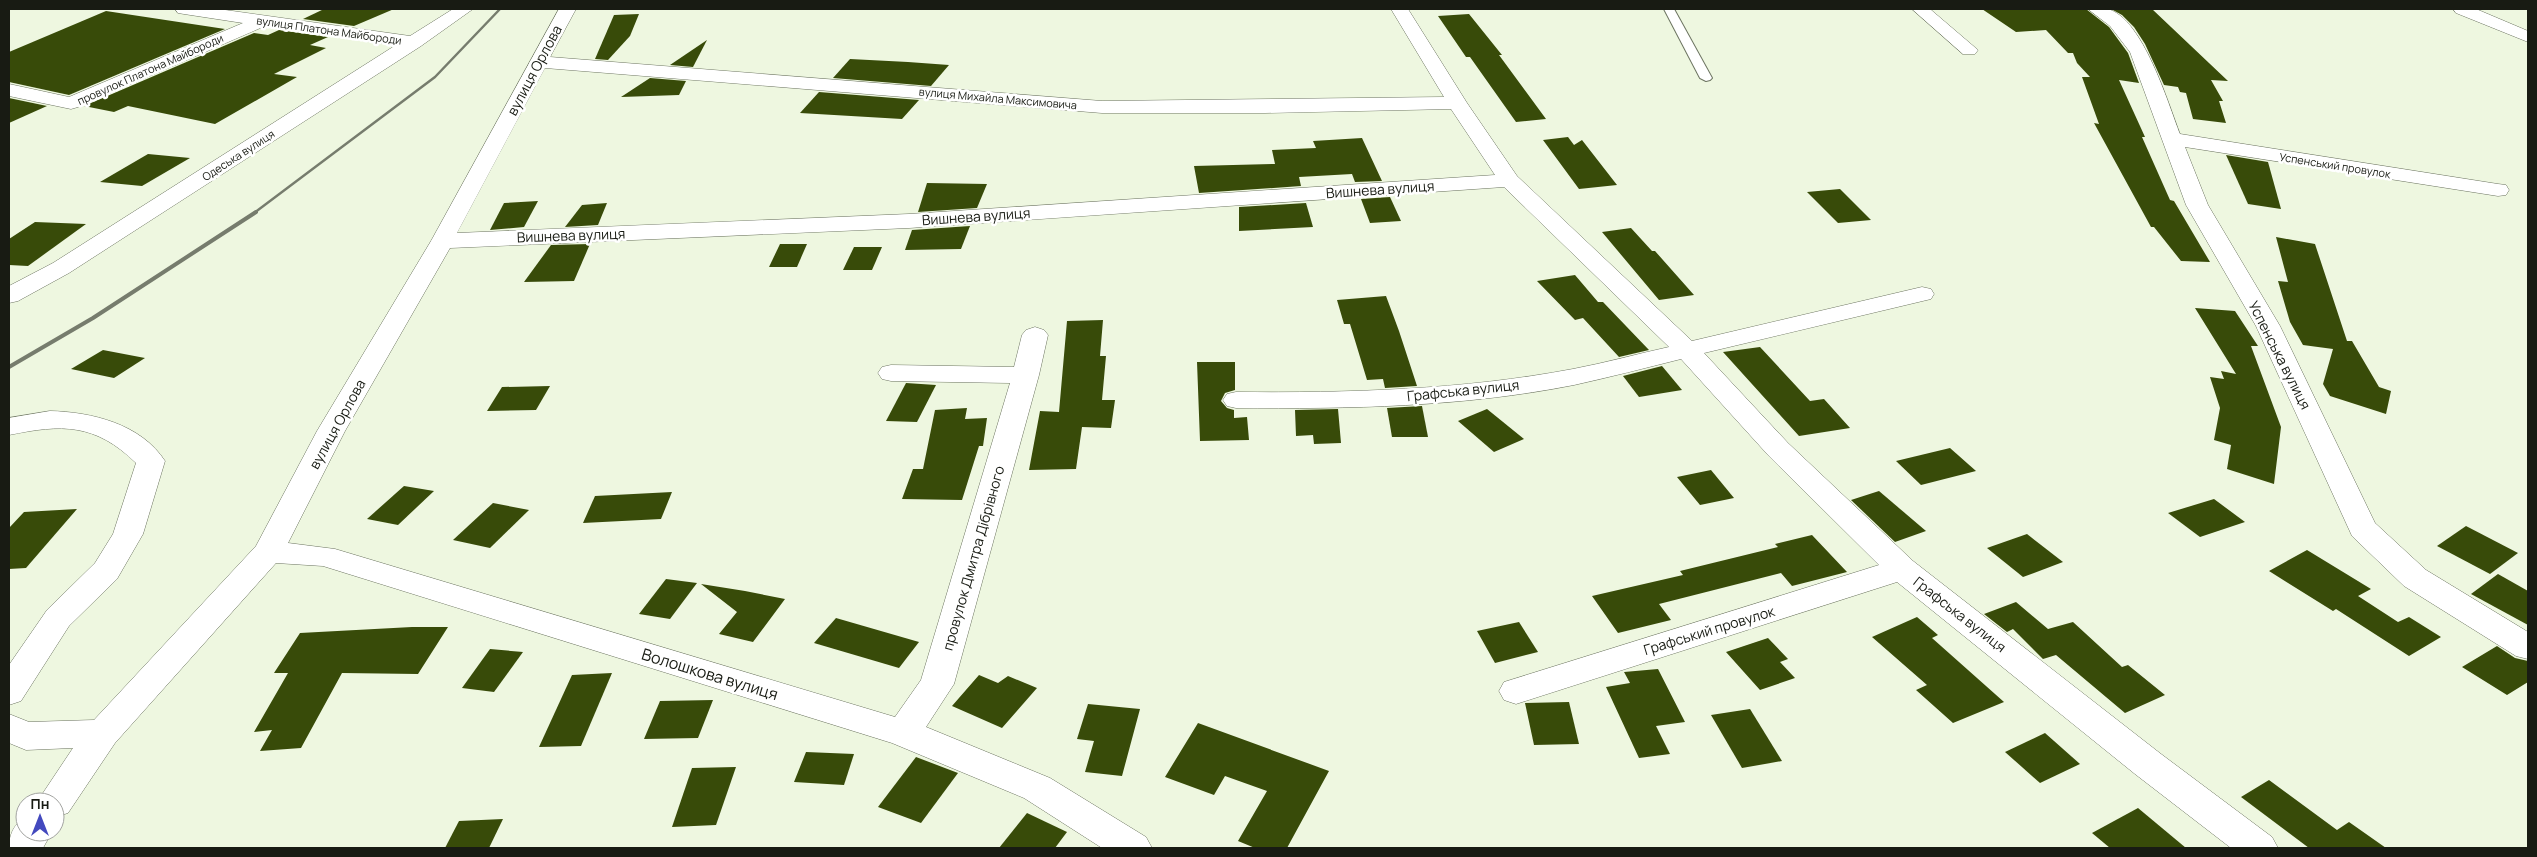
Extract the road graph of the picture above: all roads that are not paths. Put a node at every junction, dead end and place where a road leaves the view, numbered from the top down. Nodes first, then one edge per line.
1 (184, 9) edge
2 (464, 9) edge
3 (567, 9) edge
4 (1400, 9) edge
5 (1669, 9) edge
6 (1920, 9) edge
7 (2097, 9) edge
8 (2462, 9) edge
9 (261, 21) junction
10 (2528, 37) edge
11 (415, 42) junction
12 (1969, 50) dead end
13 (539, 62) junction
14 (1706, 78) dead end
15 (9, 90) edge
16 (1457, 103) junction
17 (2173, 139) junction
18 (1509, 180) junction
19 (2498, 190) dead end
20 (442, 241) junction
21 (1922, 294) dead end
22 (9, 296) edge
23 (1035, 335) dead end
24 (1687, 350) junction
25 (890, 373) dead end
26 (1026, 375) junction
27 (1236, 400) dead end
28 (9, 426) edge
29 (268, 552) junction
30 (1902, 569) junction
31 (2528, 647) edge
32 (1516, 691) dead end
33 (9, 692) edge
34 (9, 728) edge
35 (903, 733) junction
36 (102, 734) junction
37 (61, 792) edge
38 (1134, 848) edge
39 (2259, 848) edge

1 - 9 street, вулиця Платона Майбороди
2 - 11 street, Одеська вулиця
3 - 13 street, вулиця Орлова
4 - 16 street, Графська вулиця
5 - 14 lane
6 - 12 street
7 - 17 street, Успенська вулиця
8 - 10 street
9 - 11 street, вулиця Платона Майбороди
9 - 15 street, провулок Платона Майбороди
11 - 22 street, Одеська вулиця
13 - 16 street, вулиця Михайла Максимовича
13 - 20 street, вулиця Орлова
16 - 18 street, Графська вулиця
17 - 19 street, Успенський провулок
17 - 31 street, Успенська вулиця
18 - 20 street, Вишнева вулиця
18 - 24 street, Графська вулиця
20 - 29 street, вулиця Орлова
21 - 24 street, Графська вулиця
23 - 26 street, провулок Дмитра Дібрівного
24 - 27 street, Графська вулиця
24 - 30 street, Графська вулиця
25 - 26 street
26 - 35 street, провулок Дмитра Дібрівного
28 - 33 street
29 - 35 street, Волошкова вулиця
29 - 36 street, вулиця Орлова
30 - 32 street, Графський провулок
30 - 39 street, Графська вулиця
34 - 36 street
35 - 38 street, Волошкова вулиця
36 - 37 street, вулиця Орлова

